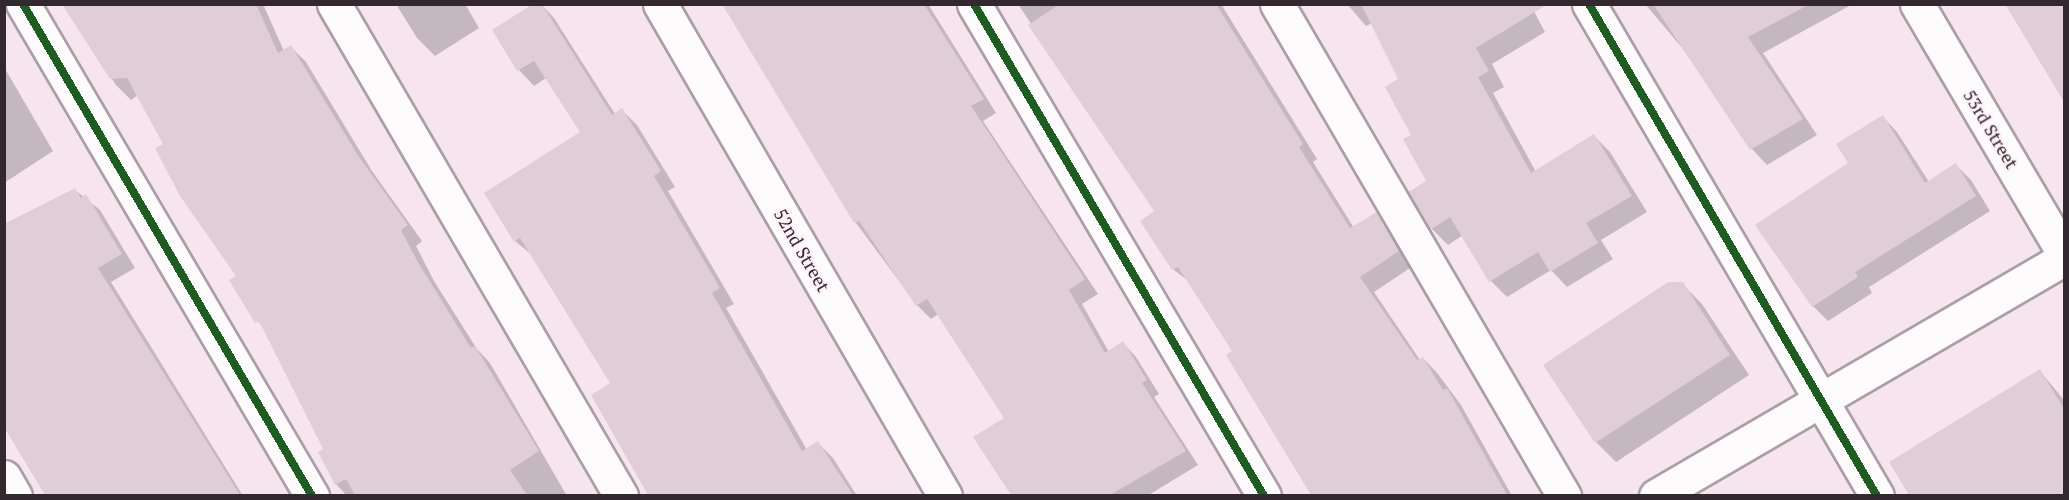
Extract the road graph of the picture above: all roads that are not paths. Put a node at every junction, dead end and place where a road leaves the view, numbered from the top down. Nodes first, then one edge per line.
1 (23, 4) edge
2 (334, 4) edge
3 (660, 4) edge
4 (974, 4) edge
5 (1278, 4) edge
6 (1589, 4) edge
7 (1917, 4) edge
8 (2064, 254) edge
9 (2064, 259) edge
10 (1821, 398) junction
11 (4, 477) edge
12 (15, 495) edge
13 (312, 495) edge
14 (621, 495) edge
15 (945, 495) edge
16 (1264, 495) edge
17 (1564, 495) edge
18 (1656, 495) edge
19 (1877, 495) edge

1 - 13 street
2 - 14 street
3 - 15 street, 52nd Street
4 - 16 street
5 - 17 street
6 - 10 street
7 - 8 street, 53rd Street
9 - 10 street
10 - 18 street
10 - 19 street
11 - 12 street

